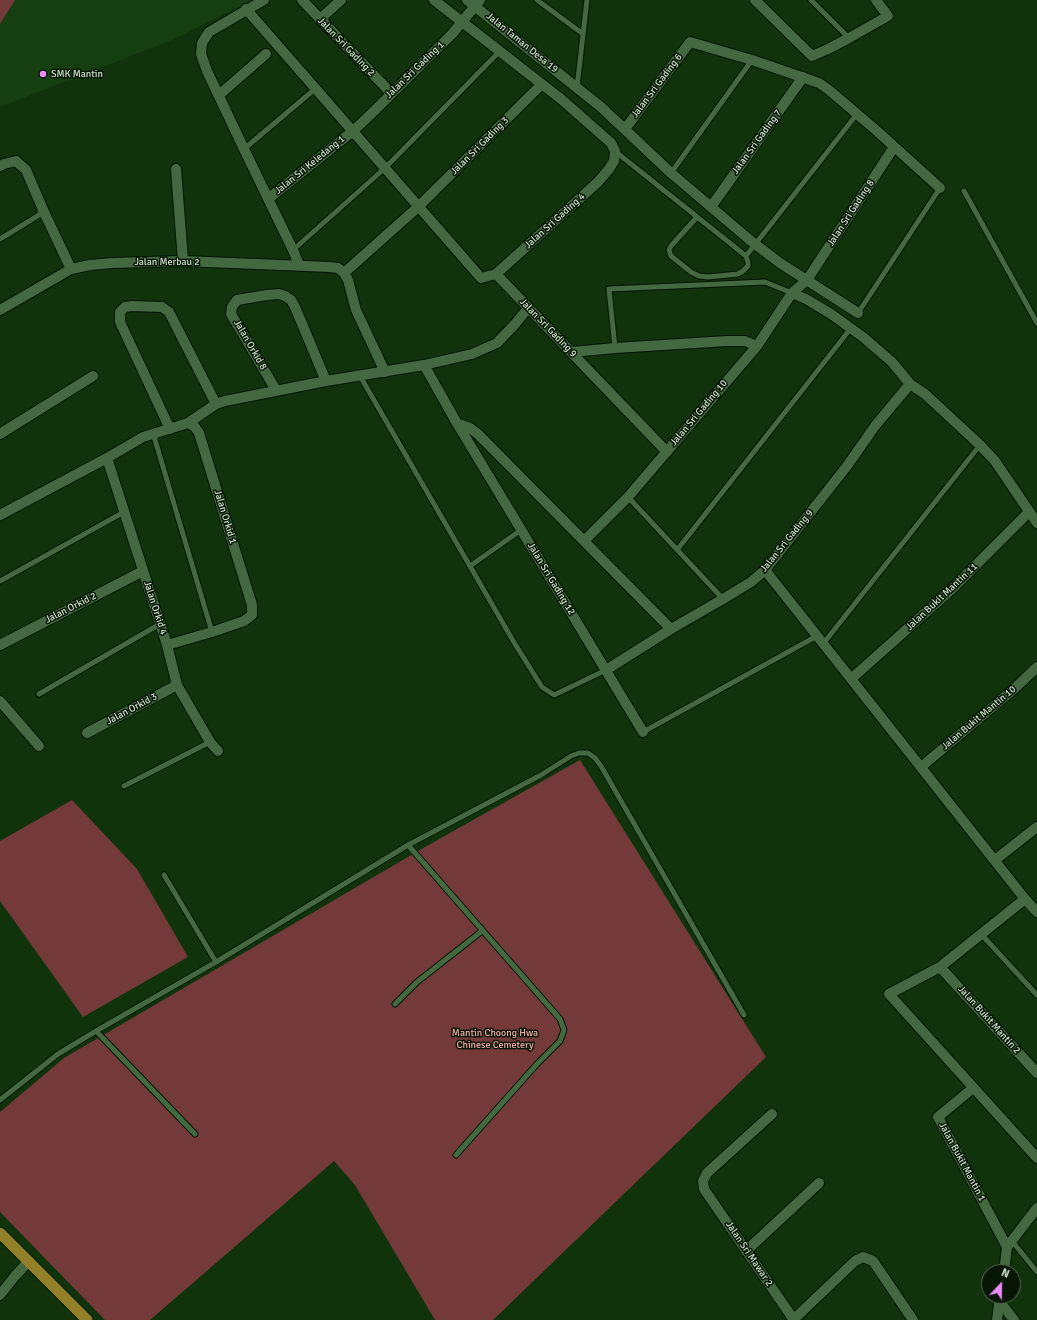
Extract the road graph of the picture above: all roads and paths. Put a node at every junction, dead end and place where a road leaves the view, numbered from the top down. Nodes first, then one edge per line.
1 (264, 0) edge
2 (302, 0) edge
3 (341, 0) edge
4 (434, 0) edge
5 (537, 0) edge
6 (587, 0) edge
7 (755, 0) edge
8 (811, 0) edge
9 (876, 0) edge
10 (474, 2) edge
11 (246, 9) junction
12 (320, 19) junction
13 (462, 22) junction
14 (583, 34) junction
15 (849, 38) junction
16 (500, 51) junction
17 (266, 54) dead end
18 (752, 60) junction
19 (803, 77) junction
20 (542, 84) junction
21 (576, 87) junction
22 (315, 89) junction
23 (391, 93) junction
24 (219, 95) junction
25 (856, 114) junction
26 (352, 130) junction
27 (625, 130) junction
28 (894, 147) junction
29 (244, 149) junction
30 (615, 151) junction
31 (0, 166) edge
32 (385, 168) junction
33 (176, 170) dead end
34 (671, 172) junction
35 (940, 188) joint
36 (964, 191) dead end
37 (268, 199) junction
38 (418, 207) junction
39 (711, 207) junction
40 (44, 212) junction
41 (697, 217) junction
42 (0, 239) edge
43 (756, 245) junction
44 (294, 250) junction
45 (746, 256) junction
46 (183, 261) junction
47 (299, 265) junction
48 (71, 269) junction
49 (344, 273) junction
50 (496, 274) junction
51 (807, 280) junction
52 (792, 293) junction
53 (528, 308) junction
54 (0, 310) edge
55 (858, 313) joint
56 (1037, 323) edge
57 (851, 328) junction
58 (756, 346) junction
59 (615, 348) junction
60 (572, 352) junction
61 (424, 365) junction
62 (385, 372) junction
63 (93, 376) dead end
64 (360, 376) junction
65 (326, 381) junction
66 (910, 384) junction
67 (276, 390) junction
68 (216, 404) junction
69 (188, 423) junction
70 (458, 426) junction
71 (170, 429) junction
72 (153, 433) junction
73 (0, 434) edge
74 (980, 445) junction
75 (667, 452) junction
76 (107, 458) junction
77 (628, 497) junction
78 (124, 512) junction
79 (1029, 512) junction
80 (0, 515) edge
81 (1037, 523) edge
82 (521, 530) junction
83 (584, 541) junction
84 (677, 550) junction
85 (470, 566) junction
86 (765, 570) junction
87 (143, 571) junction
88 (0, 581) edge
89 (723, 600) junction
90 (160, 624) junction
91 (671, 629) junction
92 (212, 632) junction
93 (817, 636) junction
94 (0, 644) edge
95 (824, 644) junction
96 (167, 645) junction
97 (1037, 667) edge
98 (606, 670) junction
99 (851, 679) junction
100 (177, 685) junction
101 (39, 694) dead end
102 (0, 701) edge
103 (643, 732) joint
104 (86, 733) dead end
105 (210, 742) junction
106 (39, 746) dead end
107 (218, 751) dead end
108 (921, 767) junction
109 (124, 786) dead end
110 (1037, 827) edge
111 (408, 845) junction
112 (995, 860) junction
113 (164, 875) dead end
114 (1025, 899) junction
115 (1037, 912) edge
116 (482, 931) junction
117 (981, 934) junction
118 (216, 962) junction
119 (940, 967) junction
120 (1037, 995) edge
121 (395, 1004) dead end
122 (744, 1015) dead end
123 (96, 1031) junction
124 (1037, 1073) edge
125 (973, 1088) junction
126 (0, 1100) edge
127 (772, 1114) dead end
128 (195, 1134) dead end
129 (456, 1155) dead end
130 (1037, 1158) edge
131 (819, 1183) dead end
132 (1037, 1208) edge
133 (0, 1233) edge
134 (1010, 1244) junction
135 (746, 1251) junction
136 (29, 1261) junction
137 (1006, 1264) edge
138 (1037, 1272) edge
139 (0, 1295) edge
140 (999, 1304) edge
141 (1003, 1304) edge
142 (87, 1320) edge
143 (794, 1320) edge
144 (913, 1320) edge
145 (997, 1320) edge
146 (1014, 1320) edge

1 - 11 street
2 - 12 street, Jalan Sri Gading 2
3 - 12 street
4 - 13 street
5 - 14 lane
6 - 14 lane
7 - 15 street
8 - 15 lane
9 - 15 street
10 - 13 street, Jalan Sri Gading 1
10 - 21 street, Jalan Taman Desa 19
11 - 22 street
11 - 24 street
12 - 23 street, Jalan Sri Gading 2
13 - 16 street
13 - 23 street, Jalan Sri Gading 1
14 - 21 lane
16 - 20 street
16 - 32 lane
17 - 24 street
18 - 19 street
18 - 27 street, Jalan Sri Gading 6
18 - 34 lane
19 - 25 street
19 - 39 street, Jalan Sri Gading 7
20 - 30 street
20 - 38 street, Jalan Sri Gading 3
21 - 27 street, Jalan Taman Desa 19
22 - 26 street
22 - 29 lane
23 - 26 street, Jalan Sri Gading 1
24 - 29 street
25 - 28 street
25 - 43 lane
26 - 32 street
26 - 37 street, Jalan Sri Keledang 1
27 - 34 street, Jalan Taman Desa 19
28 - 35 street
28 - 51 street, Jalan Sri Gading 8
29 - 37 street
30 - 41 lane
30 - 50 street, Jalan Sri Gading 4
31 - 40 street
32 - 38 street
32 - 44 lane
33 - 46 street
34 - 39 street, Jalan Taman Desa 19
35 - 55 lane
36 - 56 lane
37 - 44 street
38 - 49 street, Jalan Sri Gading 3
38 - 50 street, Jalan Sri Gading 4
39 - 43 street, Jalan Taman Desa 19
40 - 42 lane
40 - 48 street
41 - 45 lane
41 - 45 lane
43 - 45 lane
43 - 51 street, Jalan Taman Desa 19
44 - 47 street
46 - 47 street, Jalan Merbau 2
46 - 48 street, Jalan Merbau 2
47 - 49 street, Jalan Merbau 2
48 - 54 street, Jalan Merbau 2
49 - 62 street
50 - 53 street, Jalan Sri Gading 9
51 - 52 street, Jalan Sri Gading 10
51 - 55 street, Jalan Taman Desa 19
52 - 57 street
52 - 58 street, Jalan Sri Gading 10
52 - 59 lane
53 - 60 street, Jalan Sri Gading 9
53 - 61 street
57 - 66 street
57 - 84 lane
58 - 59 street
58 - 75 street, Jalan Sri Gading 10
59 - 60 street
60 - 75 street, Jalan Sri Gading 9
61 - 62 street
61 - 70 street, Jalan Sri Gading 12
62 - 64 street
63 - 73 street
64 - 65 street
64 - 85 lane
65 - 67 street
65 - 67 street, Jalan Orkid 8
66 - 74 street
66 - 86 street, Jalan Sri Gading 9
67 - 68 street
68 - 69 street
68 - 71 street
69 - 71 street
69 - 92 street, Jalan Orkid 1
70 - 82 street, Jalan Sri Gading 12
70 - 83 street
71 - 72 street
72 - 76 street
72 - 92 lane
74 - 79 street
74 - 95 lane
75 - 77 street, Jalan Sri Gading 10
76 - 78 street, Jalan Orkid 4
76 - 80 street
77 - 83 street, Jalan Sri Gading 10
77 - 84 lane
78 - 87 street, Jalan Orkid 4
78 - 88 lane
79 - 81 street
79 - 99 street, Jalan Bukit Mantin 11
82 - 85 lane
82 - 98 street, Jalan Sri Gading 12
83 - 91 street
84 - 89 lane
85 - 98 lane
86 - 89 street, Jalan Sri Gading 9
86 - 93 street
87 - 90 street, Jalan Orkid 4
87 - 94 street, Jalan Orkid 2
89 - 91 street, Jalan Sri Gading 9
90 - 96 street, Jalan Orkid 4
90 - 101 lane
91 - 98 street, Jalan Sri Gading 9
92 - 96 street
93 - 95 street
93 - 103 lane
95 - 99 street
96 - 100 street, Jalan Orkid 4
97 - 108 street, Jalan Bukit Mantin 10
98 - 103 street, Jalan Sri Gading 12
99 - 108 street
100 - 104 street, Jalan Orkid 3
100 - 105 street, Jalan Orkid 4
102 - 106 street
105 - 107 street, Jalan Orkid 4
105 - 109 lane
108 - 112 street
110 - 112 street
111 - 116 lane
111 - 118 lane
111 - 122 lane
112 - 114 street
113 - 118 lane
114 - 115 street
114 - 117 street
116 - 121 lane
116 - 129 lane
117 - 119 street
117 - 120 lane
118 - 123 lane
119 - 124 street, Jalan Bukit Mantin 2
119 - 125 street
123 - 126 lane
123 - 128 lane
125 - 130 street
125 - 134 street, Jalan Bukit Mantin 1
127 - 135 street, Jalan Sri Mawar 2
131 - 135 street
132 - 134 street
133 - 136 main road
134 - 137 street
134 - 138 lane
135 - 143 street, Jalan Sri Mawar 2
136 - 139 street
136 - 142 main road
140 - 145 street
141 - 146 street
143 - 144 street

